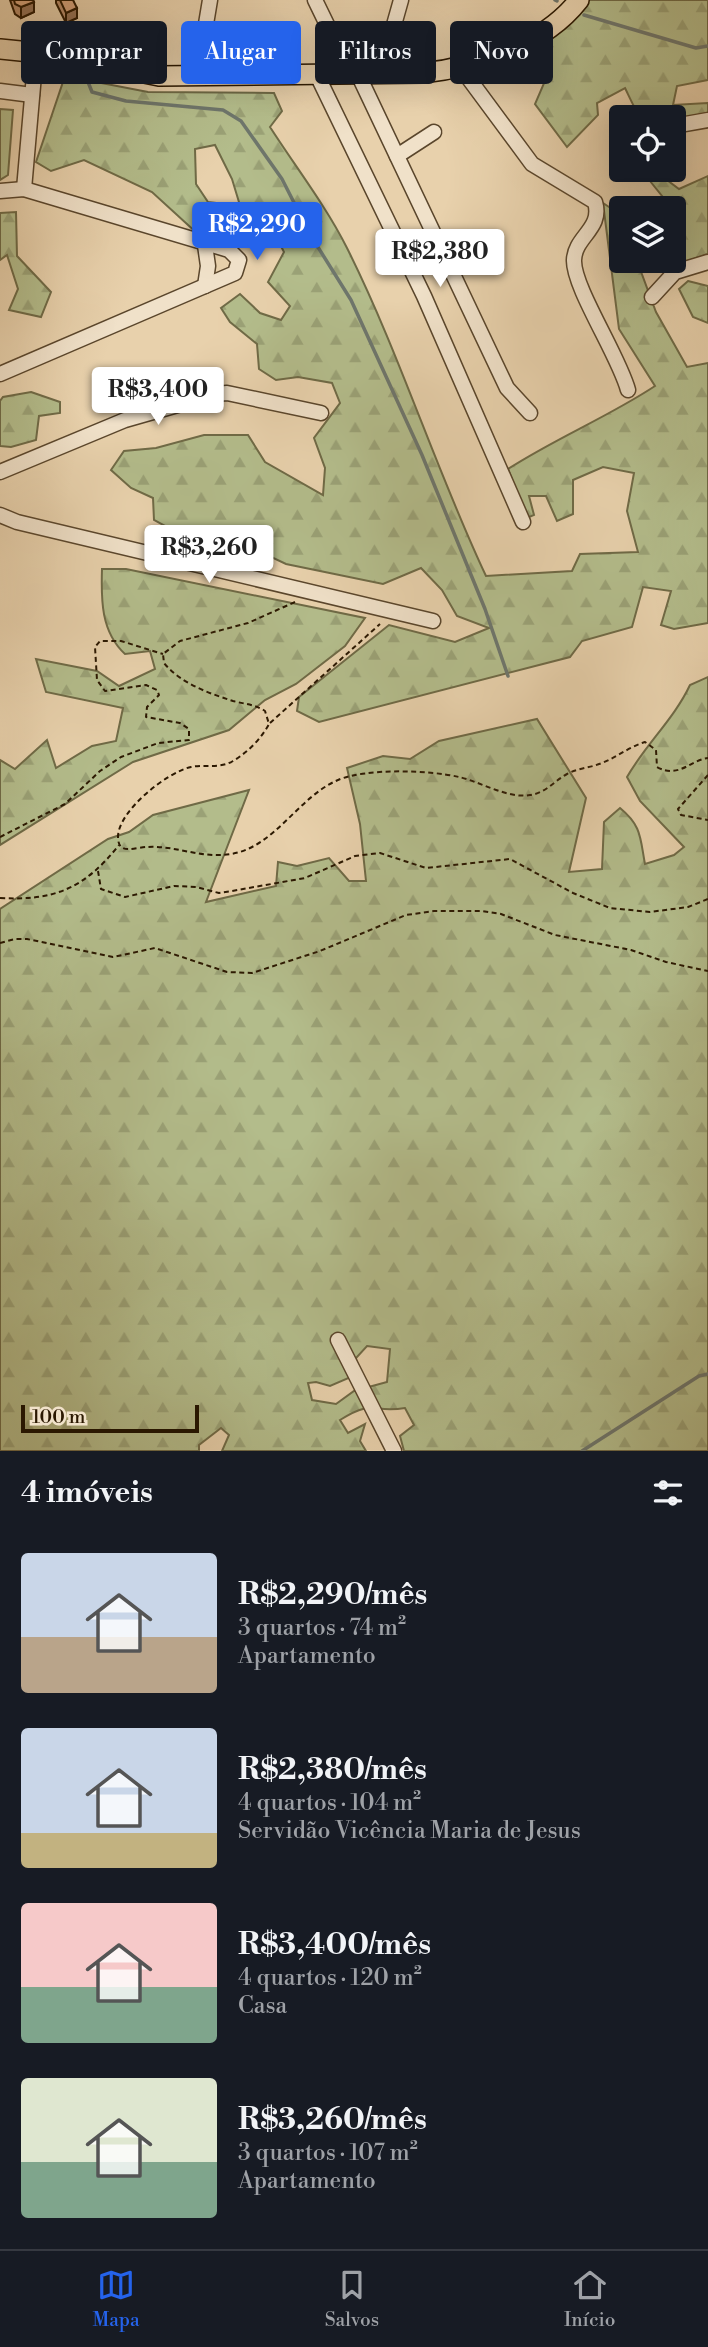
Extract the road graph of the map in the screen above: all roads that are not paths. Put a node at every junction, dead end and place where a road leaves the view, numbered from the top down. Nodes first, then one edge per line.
1 (209, 0) edge
2 (315, 0) edge
3 (401, 0) edge
4 (579, 0) edge
5 (206, 21) edge
6 (326, 21) edge
7 (395, 21) edge
8 (553, 22) edge
9 (0, 49) edge
10 (21, 51) edge
11 (33, 84) edge
12 (321, 84) edge
13 (359, 84) edge
14 (473, 84) edge
15 (0, 91) edge
16 (32, 95) junction
17 (708, 120) edge
18 (686, 124) edge
19 (434, 132) dead end
20 (397, 156) junction
21 (23, 189) junction
22 (0, 191) edge
23 (205, 245) junction
24 (708, 262) edge
25 (205, 286) junction
26 (652, 297) dead end
27 (0, 373) edge
28 (628, 390) dead end
29 (321, 413) dead end
30 (530, 413) dead end
31 (0, 472) edge
32 (0, 515) edge
33 (523, 522) dead end
34 (433, 621) dead end
35 (338, 1340) dead end
36 (394, 1451) edge

1 - 5 street
2 - 6 street
3 - 7 street
4 - 8 main road
9 - 10 main road
11 - 16 street
12 - 33 street
13 - 20 street
14 - 28 street
15 - 16 street
16 - 21 street
17 - 18 street
19 - 20 street
20 - 30 street
21 - 22 street
21 - 23 street
23 - 25 street
23 - 25 street
24 - 26 street
25 - 27 street
29 - 31 street
32 - 34 street
35 - 36 street

